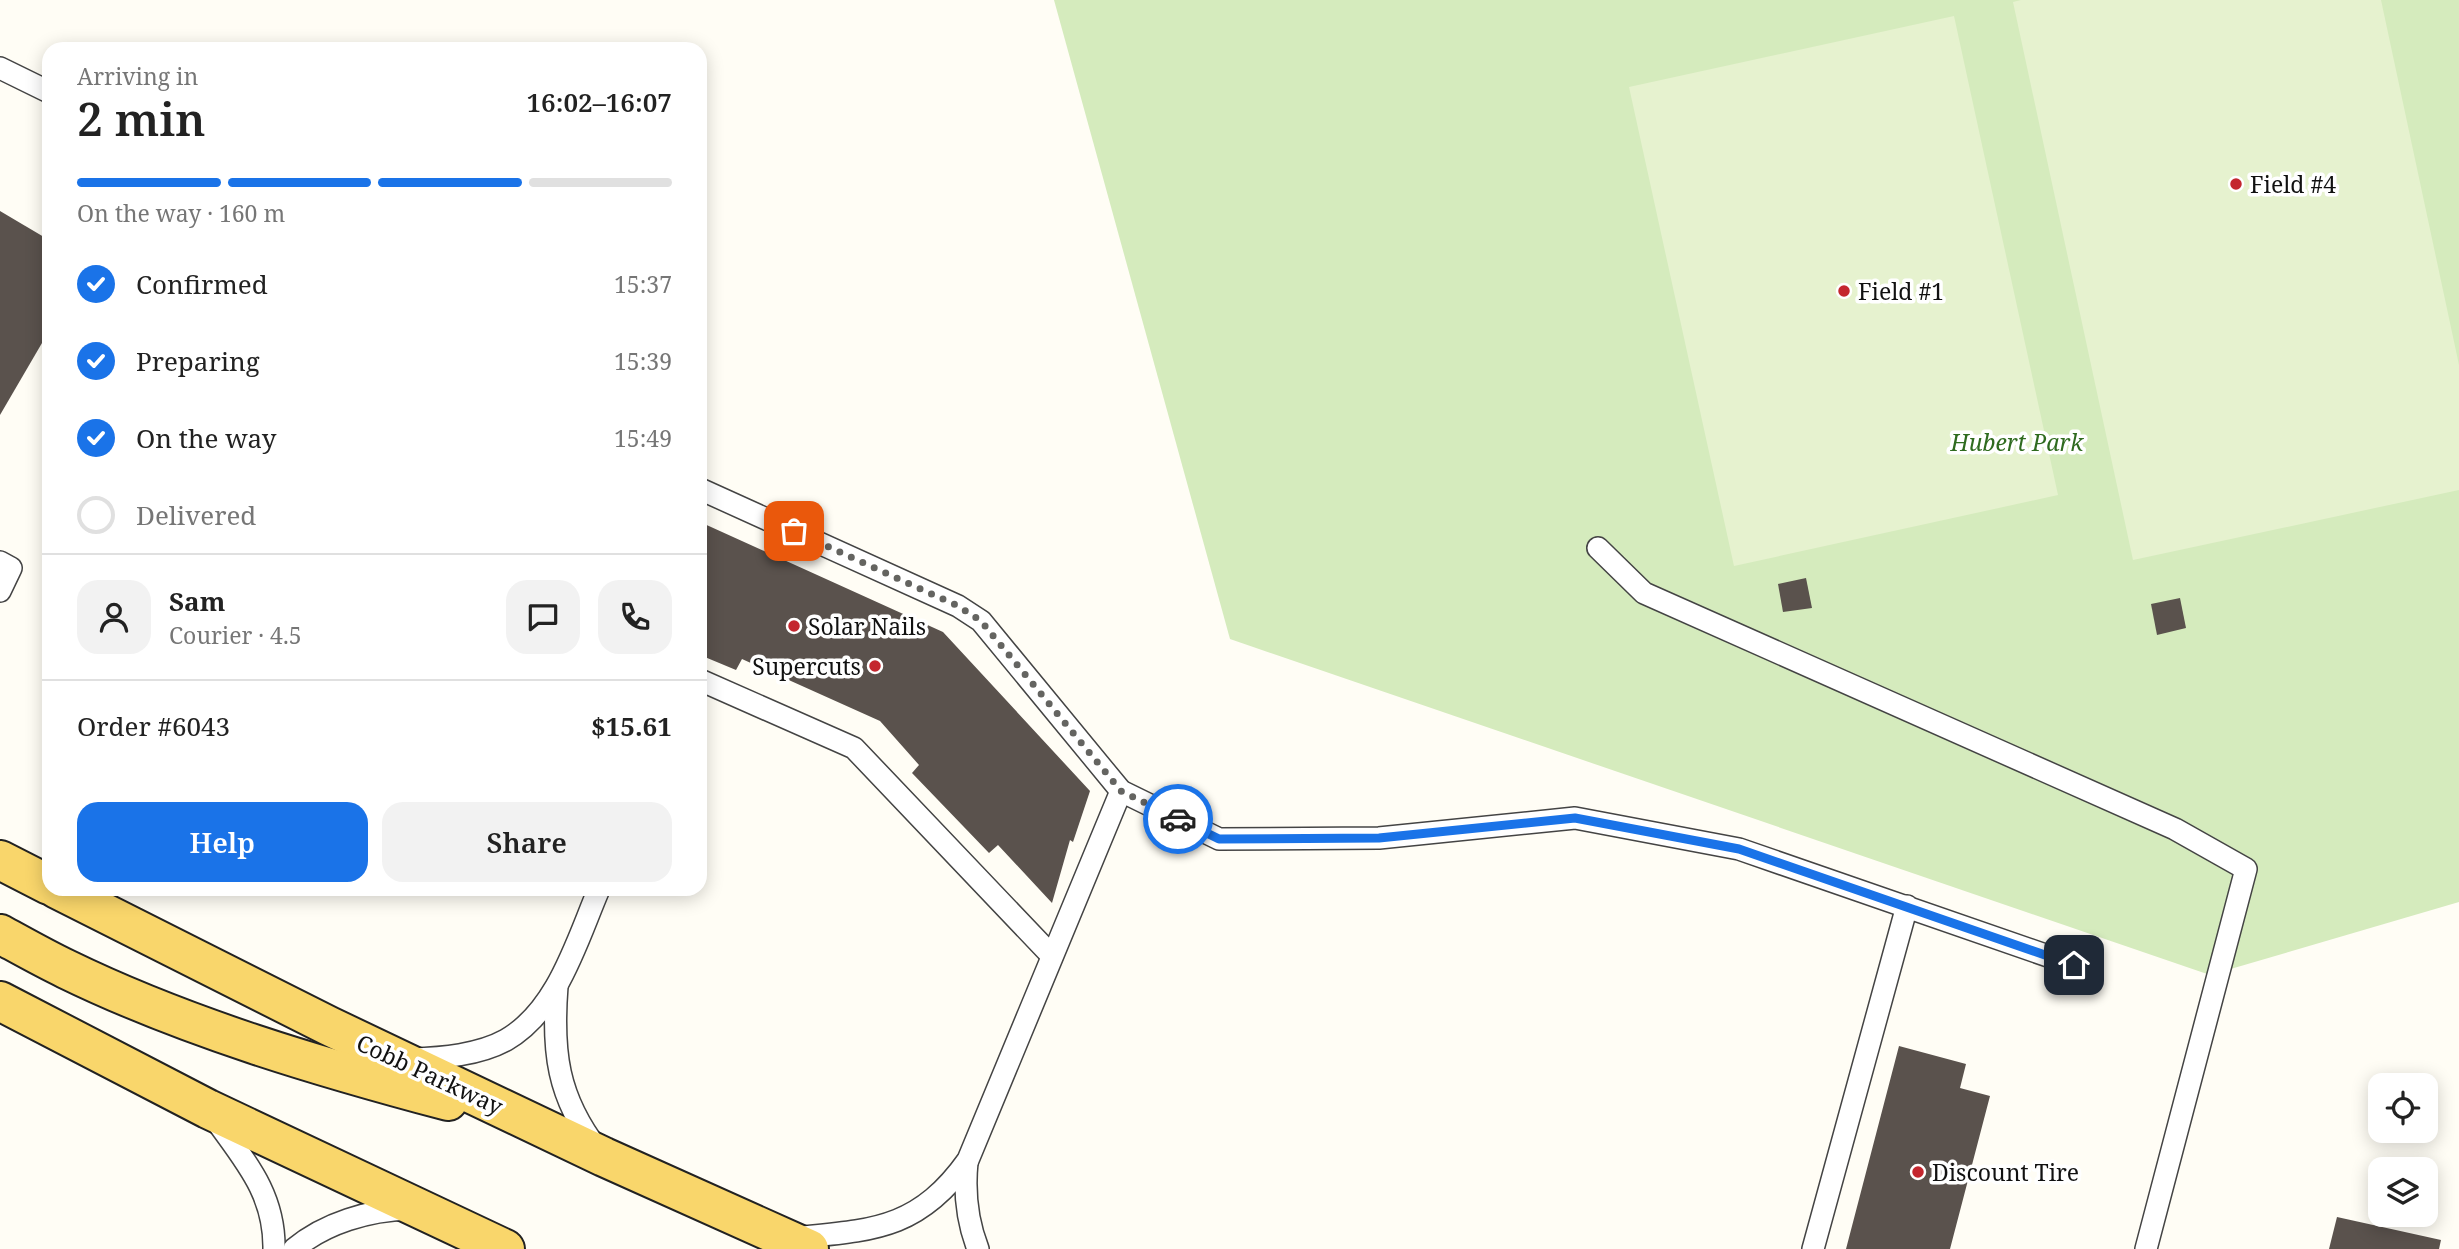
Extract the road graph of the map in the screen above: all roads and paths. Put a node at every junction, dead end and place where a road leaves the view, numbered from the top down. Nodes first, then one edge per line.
1 (0, 68) edge
2 (42, 89) edge
3 (707, 492) edge
4 (1598, 548) dead end
5 (6, 565) edge
6 (0, 591) edge
7 (707, 683) edge
8 (1121, 791) junction
9 (0, 860) edge
10 (42, 881) edge
11 (71, 896) edge
12 (595, 896) edge
13 (1907, 906) junction
14 (0, 934) edge
15 (1052, 956) junction
16 (2074, 965) dead end
17 (557, 986) junction
18 (0, 1001) edge
19 (400, 1059) junction
20 (208, 1109) junction
21 (525, 1119) junction
22 (604, 1157) junction
23 (968, 1160) junction
24 (419, 1209) junction
25 (797, 1244) edge
26 (274, 1249) edge
27 (294, 1249) edge
28 (505, 1249) edge
29 (978, 1249) edge
30 (1813, 1249) edge
31 (2146, 1249) edge

1 - 2 lane
3 - 8 lane
4 - 31 lane
5 - 6 lane
7 - 15 lane
8 - 13 lane
8 - 15 lane
9 - 10 main road
11 - 19 main road, Cobb Parkway
12 - 17 lane
13 - 16 lane
13 - 30 lane
14 - 21 main road
15 - 23 lane
17 - 19 lane
17 - 22 lane
18 - 20 main road
19 - 21 main road, Cobb Parkway
20 - 24 main road
20 - 26 lane
21 - 22 main road, Cobb Parkway
22 - 25 main road, Cobb Parkway
23 - 25 lane
23 - 29 lane
24 - 27 lane
24 - 28 main road

